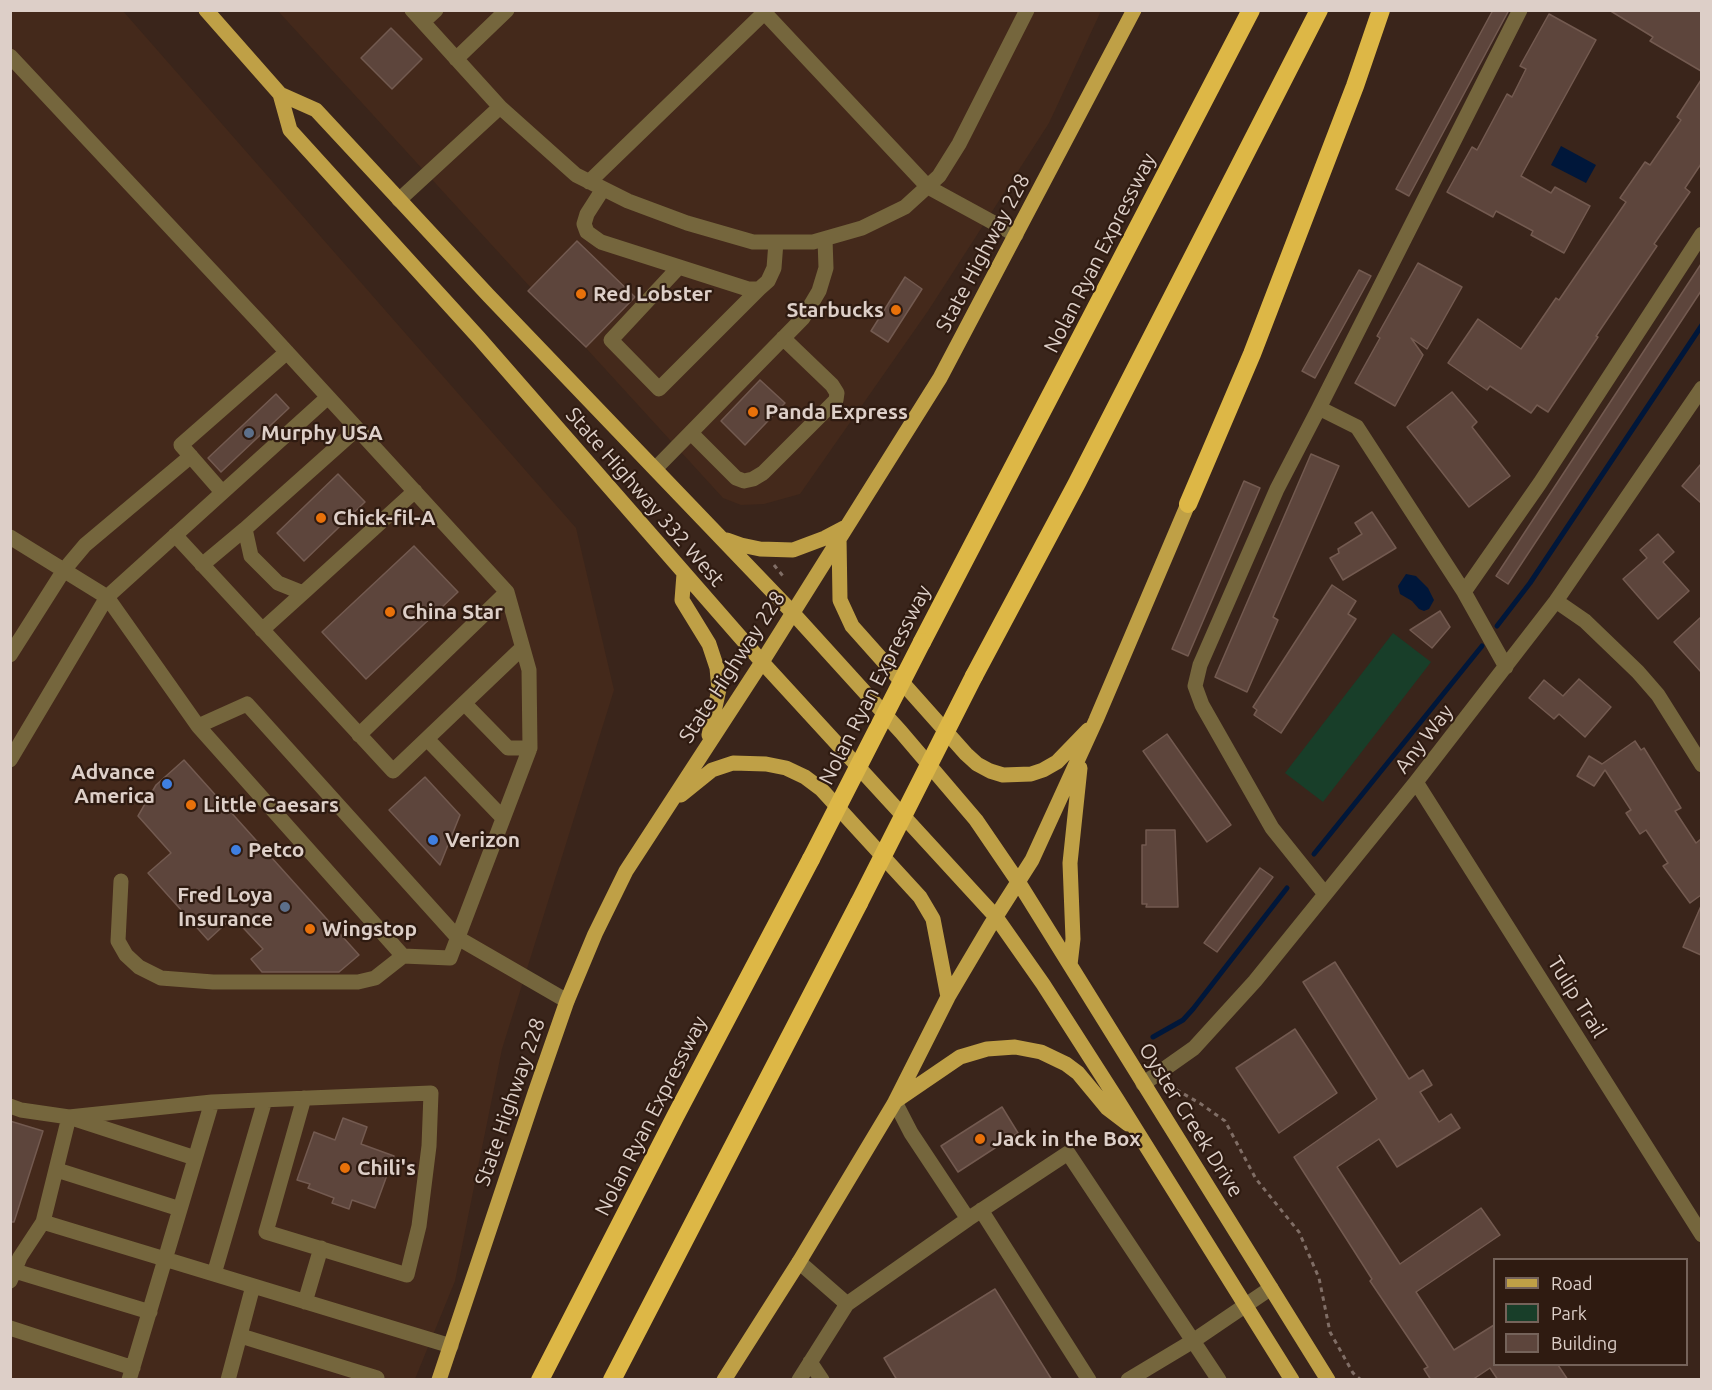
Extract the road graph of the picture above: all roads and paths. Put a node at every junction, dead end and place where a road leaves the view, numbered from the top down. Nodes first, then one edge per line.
1 (206, 10) edge
2 (412, 10) edge
3 (436, 10) edge
4 (507, 10) edge
5 (1028, 10) edge
6 (1134, 10) edge
7 (1251, 10) edge
8 (1319, 10) edge
9 (1381, 10) edge
10 (1520, 10) edge
11 (765, 11) edge
12 (423, 22) junction
13 (10, 56) edge
14 (456, 59) junction
15 (280, 94) junction
16 (500, 107) junction
17 (596, 185) junction
18 (928, 187) junction
19 (399, 200) junction
20 (1701, 234) edge
21 (1016, 235) junction
22 (825, 238) junction
23 (776, 242) junction
24 (680, 267) junction
25 (759, 289) junction
26 (783, 338) junction
27 (287, 352) junction
28 (1701, 388) edge
29 (328, 397) junction
30 (1319, 408) junction
31 (357, 429) junction
32 (691, 433) junction
33 (191, 456) junction
34 (656, 468) junction
35 (414, 491) junction
36 (222, 492) junction
37 (1188, 504) joint
38 (245, 529) junction
39 (842, 533) junction
40 (175, 535) junction
41 (10, 537) edge
42 (723, 538) junction
43 (202, 565) junction
44 (64, 570) junction
45 (684, 574) junction
46 (303, 592) junction
47 (507, 592) junction
48 (1464, 592) junction
49 (107, 597) junction
50 (1556, 601) junction
51 (792, 612) junction
52 (262, 630) junction
53 (522, 648) junction
54 (10, 655) edge
55 (762, 662) junction
56 (1506, 668) junction
57 (464, 703) junction
58 (1096, 720) junction
59 (198, 726) junction
60 (358, 735) junction
61 (427, 739) junction
62 (706, 746) junction
63 (530, 748) junction
64 (1082, 753) junction
65 (10, 760) edge
66 (1701, 765) edge
67 (1416, 782) junction
68 (667, 808) junction
69 (503, 818) junction
70 (121, 881) dead end
71 (1019, 883) junction
72 (1325, 894) junction
73 (996, 916) junction
74 (458, 938) junction
75 (403, 956) junction
76 (1070, 965) junction
77 (948, 997) junction
78 (567, 1001) junction
79 (1161, 1072) junction
80 (1143, 1084) junction
81 (304, 1098) junction
82 (265, 1100) junction
83 (212, 1102) junction
84 (895, 1102) junction
85 (10, 1106) edge
86 (69, 1117) junction
87 (1136, 1130) junction
88 (195, 1158) junction
89 (57, 1170) junction
90 (180, 1209) junction
91 (975, 1214) junction
92 (43, 1222) junction
93 (1701, 1235) edge
94 (321, 1248) junction
95 (166, 1259) junction
96 (799, 1262) junction
97 (214, 1274) junction
98 (13, 1276) edge
99 (253, 1286) junction
100 (1271, 1288) junction
101 (305, 1302) junction
102 (847, 1304) junction
103 (1246, 1305) junction
104 (150, 1312) junction
105 (10, 1328) edge
106 (241, 1336) junction
107 (1193, 1341) junction
108 (451, 1346) junction
109 (810, 1362) junction
110 (131, 1374) edge
111 (228, 1380) edge
112 (376, 1380) edge
113 (439, 1380) edge
114 (540, 1380) edge
115 (612, 1380) edge
116 (724, 1380) edge
117 (799, 1380) edge
118 (822, 1380) edge
119 (1089, 1380) edge
120 (1128, 1380) edge
121 (1219, 1380) edge
122 (1292, 1380) edge
123 (1328, 1380) edge
124 (1361, 1380) edge

1 - 15 main road, State Highway 332 West
2 - 12 street
3 - 12 street
4 - 14 street
5 - 18 street
6 - 21 main road, State Highway 228
7 - 114 highway, Nolan Ryan Expressway, bridge
8 - 115 highway, bridge
9 - 37 highway
10 - 30 street
11 - 17 street
11 - 18 street
12 - 14 street
13 - 27 street
14 - 16 street
15 - 19 main road, State Highway 332 West
15 - 45 main road, State Highway 332 West
16 - 17 street
16 - 19 street
17 - 23 street
17 - 24 street
18 - 21 street
18 - 22 street
19 - 34 main road, State Highway 332 West
20 - 48 street
21 - 39 main road, State Highway 228
22 - 23 street
22 - 26 street
23 - 25 street
24 - 25 street
24 - 25 street
26 - 32 street
26 - 32 street
27 - 29 street
27 - 33 street
28 - 50 street, Any Way
29 - 31 street
29 - 36 street
30 - 48 street
30 - 72 street
31 - 35 street
31 - 38 street
32 - 34 street
33 - 36 street
33 - 44 street
34 - 42 main road, State Highway 332 West
35 - 46 street
35 - 47 street
36 - 40 street
37 - 58 main road
38 - 43 street
38 - 46 street
39 - 42 main road
39 - 51 main road, State Highway 228
39 - 58 main road
40 - 43 street
40 - 49 street
41 - 44 street
42 - 51 main road, State Highway 332 West
43 - 52 street
44 - 49 street
44 - 54 street
45 - 55 main road, State Highway 332 West
45 - 62 main road
46 - 52 street
47 - 53 street
47 - 60 street
48 - 56 street
49 - 59 street
49 - 65 street
50 - 56 street, Any Way
50 - 66 street
51 - 55 main road, State Highway 228
51 - 71 main road, State Highway 332 West
52 - 60 street
53 - 57 street
53 - 63 street
55 - 62 main road, State Highway 228
55 - 73 main road, State Highway 332 West
56 - 67 street, Any Way
57 - 61 street
57 - 63 street
58 - 64 main road
59 - 74 street
59 - 75 street
60 - 61 street
61 - 69 street
62 - 68 main road, State Highway 228
63 - 69 street
64 - 71 main road
64 - 76 main road
67 - 72 street, Any Way
67 - 93 street, Tulip Trail
68 - 77 main road
68 - 78 main road, State Highway 228
69 - 74 street
70 - 75 street
71 - 73 main road
71 - 76 main road, Oyster Creek Drive
72 - 79 street, Any Way
73 - 77 main road
73 - 87 main road
74 - 75 street
74 - 78 street
76 - 80 main road, Oyster Creek Drive
77 - 84 main road
78 - 108 main road, State Highway 228
79 - 80 street, Any Way
79 - 124 path
80 - 100 main road, Oyster Creek Drive
81 - 82 street
81 - 94 street
81 - 94 street
82 - 83 street
82 - 97 street
83 - 86 street
83 - 88 street
84 - 87 main road
84 - 91 street
84 - 96 main road
85 - 86 street
86 - 88 street
86 - 89 street
87 - 103 main road
88 - 90 street
89 - 90 street
89 - 92 street
90 - 95 street
91 - 102 street
91 - 107 street
91 - 119 street
92 - 95 street
92 - 98 street
94 - 101 street
95 - 97 street
95 - 104 street
96 - 102 street
96 - 116 main road
97 - 99 street
98 - 104 street
99 - 101 street
99 - 106 street
100 - 103 street
100 - 123 main road, Oyster Creek Drive
101 - 108 street
102 - 109 street
103 - 107 street
103 - 122 main road
104 - 110 street
105 - 110 street
106 - 111 street
106 - 112 street
107 - 120 street
107 - 121 street
108 - 113 main road, State Highway 228
109 - 117 street
109 - 118 street

